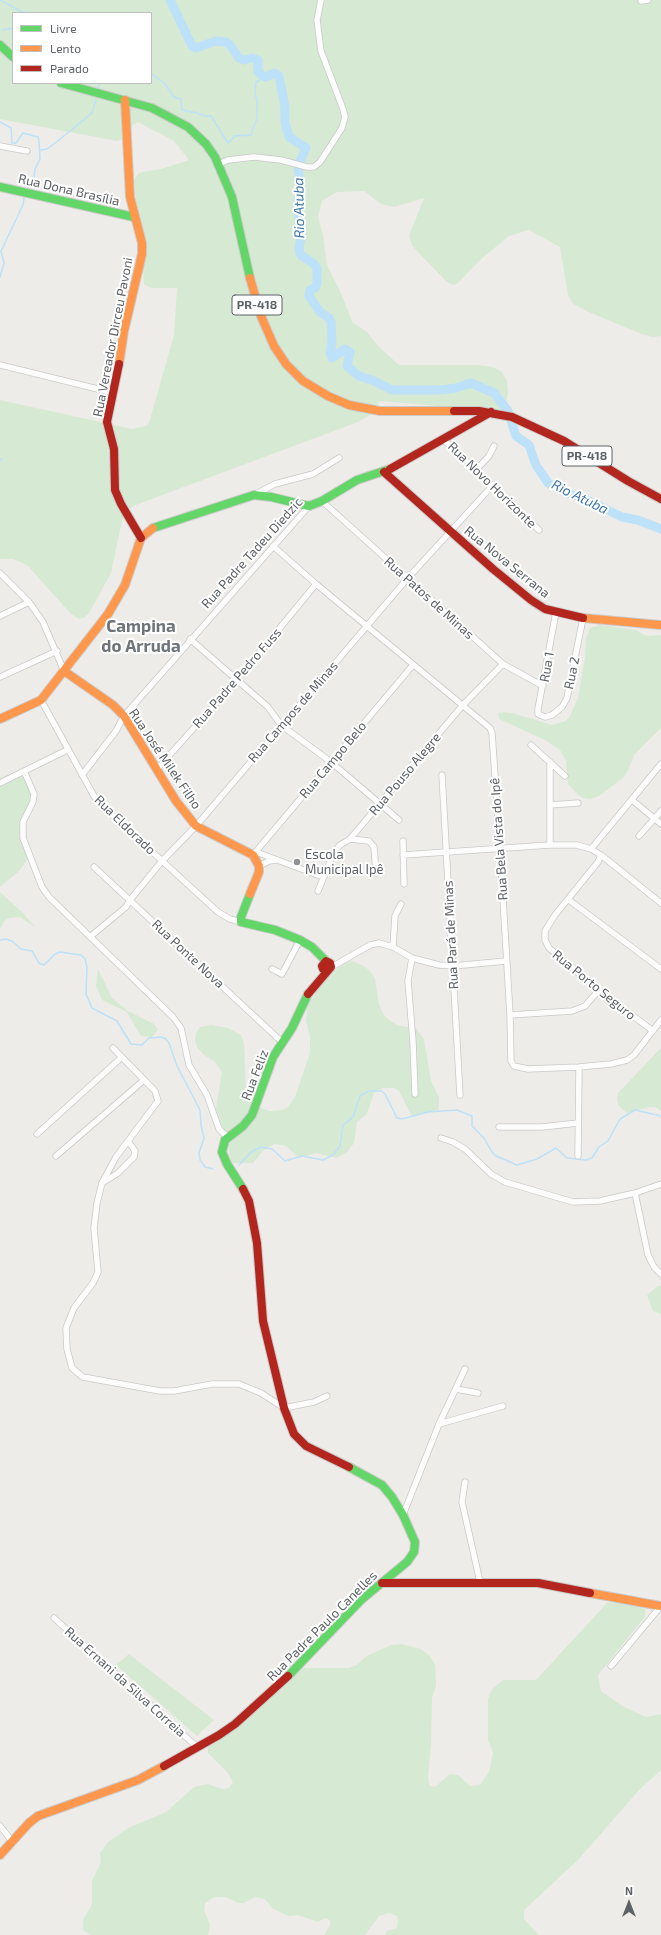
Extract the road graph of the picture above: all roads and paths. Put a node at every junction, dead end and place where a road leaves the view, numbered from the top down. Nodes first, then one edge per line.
1 (321, 0) edge
2 (648, 0) edge
3 (641, 1) dead end
4 (0, 45) edge
5 (12, 56) edge
6 (65, 84) edge
7 (125, 100) junction
8 (0, 147) edge
9 (27, 151) dead end
10 (219, 164) junction
11 (0, 187) edge
12 (134, 217) junction
13 (0, 365) edge
14 (114, 393) junction
15 (491, 412) junction
16 (444, 440) junction
17 (494, 446) dead end
18 (339, 458) dead end
19 (476, 470) junction
20 (384, 472) junction
21 (493, 485) junction
22 (254, 495) junction
23 (661, 498) edge
24 (322, 500) junction
25 (309, 506) junction
26 (539, 530) dead end
27 (450, 532) junction
28 (141, 538) junction
29 (273, 546) junction
30 (0, 573) edge
31 (407, 579) junction
32 (316, 584) junction
33 (29, 602) junction
34 (556, 612) junction
35 (0, 616) edge
36 (583, 618) junction
37 (661, 625) edge
38 (367, 626) junction
39 (190, 639) junction
40 (57, 651) junction
41 (503, 664) junction
42 (413, 665) junction
43 (64, 671) junction
44 (0, 677) edge
45 (237, 680) junction
46 (544, 686) junction
47 (41, 700) junction
48 (462, 706) junction
49 (124, 716) junction
50 (545, 717) joint
51 (0, 719) edge
52 (281, 725) junction
53 (531, 745) dead end
54 (67, 750) junction
55 (332, 762) junction
56 (550, 762) junction
57 (661, 764) edge
58 (157, 769) junction
59 (24, 771) junction
60 (82, 775) junction
61 (442, 775) dead end
62 (565, 776) dead end
63 (0, 783) edge
64 (632, 800) junction
65 (578, 803) dead end
66 (380, 804) junction
67 (550, 805) junction
68 (661, 811) edge
69 (655, 819) junction
70 (399, 820) dead end
71 (661, 824) edge
72 (196, 826) junction
73 (639, 836) dead end
74 (350, 839) junction
75 (403, 841) dead end
76 (550, 845) junction
77 (500, 848) junction
78 (591, 849) junction
79 (447, 852) junction
80 (255, 854) junction
81 (404, 855) junction
82 (601, 855) junction
83 (276, 860) junction
84 (162, 861) junction
85 (259, 866) junction
86 (94, 867) dead end
87 (376, 873) dead end
88 (323, 876) junction
89 (404, 884) dead end
90 (318, 891) dead end
91 (130, 900) junction
92 (569, 900) junction
93 (661, 903) edge
94 (401, 904) dead end
95 (241, 922) junction
96 (91, 936) junction
97 (300, 940) junction
98 (393, 947) junction
99 (412, 958) junction
100 (506, 961) junction
101 (326, 966) junction
102 (453, 966) junction
103 (272, 969) dead end
104 (661, 969) edge
105 (598, 990) junction
106 (510, 1015) junction
107 (661, 1020) edge
108 (653, 1031) junction
109 (283, 1043) junction
110 (113, 1048) dead end
111 (122, 1058) junction
112 (579, 1067) junction
113 (144, 1080) junction
114 (415, 1094) dead end
115 (460, 1095) dead end
116 (578, 1123) junction
117 (499, 1127) dead end
118 (37, 1134) dead end
119 (227, 1137) junction
120 (441, 1138) dead end
121 (128, 1141) junction
122 (56, 1156) dead end
123 (578, 1156) dead end
124 (102, 1183) junction
125 (661, 1184) edge
126 (635, 1193) junction
127 (661, 1274) edge
128 (465, 1369) dead end
129 (456, 1389) junction
130 (478, 1393) dead end
131 (327, 1396) dead end
132 (503, 1406) dead end
133 (284, 1408) junction
134 (444, 1413) junction
135 (452, 1420) junction
136 (439, 1424) junction
137 (465, 1482) dead end
138 (403, 1515) junction
139 (480, 1582) junction
140 (382, 1583) junction
141 (661, 1606) edge
142 (54, 1618) dead end
143 (611, 1666) dead end
144 (197, 1747) junction
145 (0, 1826) edge
146 (12, 1841) junction
147 (0, 1855) edge

1 - 10 street
2 - 3 street
4 - 5 main road
6 - 7 main road, PR-418
7 - 10 main road, PR-418
7 - 12 main road, Rua Vereador Dirceu Pavoni
8 - 9 street
10 - 15 main road, PR-418
11 - 12 main road, Rua Dona Brasília
12 - 14 main road, Rua Vereador Dirceu Pavoni
13 - 14 street
14 - 28 main road, Rua Vereador Dirceu Pavoni
15 - 16 main road, Rua Padre Tadeu Diedzic
15 - 23 main road, PR-418
16 - 19 street, Rua Novo Horizonte
16 - 20 main road, Rua Padre Tadeu Diedzic
17 - 19 street
18 - 22 street
19 - 21 street, Rua Novo Horizonte
20 - 24 main road, Rua Padre Tadeu Diedzic
20 - 27 main road, Rua Nova Serrana
21 - 26 street, Rua Novo Horizonte
21 - 27 street, Rua Campos de Minas
22 - 25 main road
22 - 28 main road
24 - 25 main road, Rua Padre Tadeu Diedzic
24 - 31 street, Rua Patos de Minas
25 - 29 street, Rua Padre Tadeu Diedzic
27 - 31 street, Rua Campos de Minas
27 - 34 main road, Rua Nova Serrana
28 - 43 main road
29 - 32 street, Rua Bela Vista do Ipê
29 - 39 street, Rua Padre Tadeu Diedzic
30 - 33 street
31 - 38 street, Rua Campos de Minas
31 - 41 street, Rua Patos de Minas
32 - 38 street, Rua Bela Vista do Ipê
32 - 45 street, Rua Padre Pedro Fuss
33 - 35 street
33 - 40 street
34 - 36 main road, Rua Nova Serrana
34 - 46 street, Rua 1
36 - 37 main road, Rua Nova Serrana
36 - 50 street, Rua 2
38 - 42 street, Rua Bela Vista do Ipê
38 - 52 street, Rua Campos de Minas
39 - 45 street
39 - 49 street, Rua Padre Tadeu Diedzic
40 - 43 street
40 - 44 street
41 - 46 street, Rua Patos de Minas
41 - 48 street, Rua Pouso Alegre
42 - 48 street, Rua Bela Vista do Ipê
42 - 55 street, Rua Campo Belo
43 - 47 main road
43 - 49 main road, Rua José Milek Filho
45 - 52 street
45 - 58 street, Rua Padre Pedro Fuss
46 - 50 street, Rua 1
47 - 51 main road
47 - 54 street, Rua Eldorado
48 - 66 street, Rua Pouso Alegre
48 - 77 street, Rua Bela Vista do Ipê
49 - 58 main road, Rua José Milek Filho
49 - 60 street, Rua Padre Tadeu Diedzic
52 - 55 street
52 - 72 street, Rua Campos de Minas
53 - 56 street
54 - 59 street
54 - 60 street, Rua Eldorado
55 - 66 street
55 - 80 street, Rua Campo Belo
56 - 62 street
56 - 67 street
57 - 64 street
58 - 72 main road, Rua José Milek Filho
59 - 63 street
59 - 96 street
60 - 84 street, Rua Eldorado
61 - 79 street, Rua Pará de Minas
64 - 69 street
64 - 78 street
65 - 67 street
66 - 70 street
66 - 74 street, Rua Pouso Alegre
67 - 76 street
68 - 69 street
69 - 71 street
69 - 73 street
72 - 80 main road, Rua José Milek Filho
72 - 84 street, Rua Campos de Minas
74 - 87 street
74 - 88 street, Rua Pouso Alegre
75 - 81 street
76 - 77 street
76 - 78 street
77 - 79 street
77 - 100 street, Rua Bela Vista do Ipê
78 - 82 street
79 - 81 street
79 - 102 street, Rua Pará de Minas
80 - 83 street
80 - 85 main road
81 - 89 street
82 - 92 street, Rua Porto Seguro
82 - 93 street
83 - 85 street
83 - 88 street
84 - 91 street, Rua Campos de Minas
84 - 95 street, Rua Eldorado
85 - 95 main road
86 - 91 street, Rua Ponte Nova
88 - 90 street, Rua Pouso Alegre
91 - 96 street, Rua Campos de Minas
91 - 109 street, Rua Ponte Nova
92 - 104 street
92 - 105 street, Rua Porto Seguro
94 - 98 street
95 - 97 main road
96 - 119 street
97 - 101 main road
97 - 103 street
98 - 99 street
98 - 101 street
99 - 102 street
99 - 114 street
100 - 102 street
100 - 106 street, Rua Bela Vista do Ipê
101 - 109 main road, Rua Feliz
102 - 115 street, Rua Pará de Minas
105 - 106 street
105 - 108 street, Rua Porto Seguro
106 - 112 street, Rua Bela Vista do Ipê
107 - 108 street, Rua Bela Vista do Ipê
108 - 112 street, Rua Bela Vista do Ipê
109 - 119 main road, Rua Feliz
110 - 111 street
111 - 113 street
111 - 118 street
112 - 116 street
113 - 121 street
113 - 122 street
116 - 117 street
116 - 123 street
119 - 133 main road, Rua Padre Paulo Canelles
120 - 126 street
121 - 124 street
121 - 124 street
124 - 133 street
125 - 126 street
126 - 127 street
128 - 129 street
129 - 130 street
129 - 134 street
131 - 133 street
132 - 135 street
133 - 138 main road, Rua Padre Paulo Canelles
134 - 135 street
134 - 136 street
135 - 136 street
136 - 138 street
137 - 139 street
138 - 140 main road, Rua Padre Paulo Canelles
139 - 140 main road
139 - 141 main road
140 - 144 main road, Rua Padre Paulo Canelles
141 - 143 street
142 - 144 street, Rua Ernani da Silva Correia
144 - 146 main road, Rua Padre Paulo Canelles
145 - 146 street
146 - 147 main road, Rua Padre Paulo Canelles

